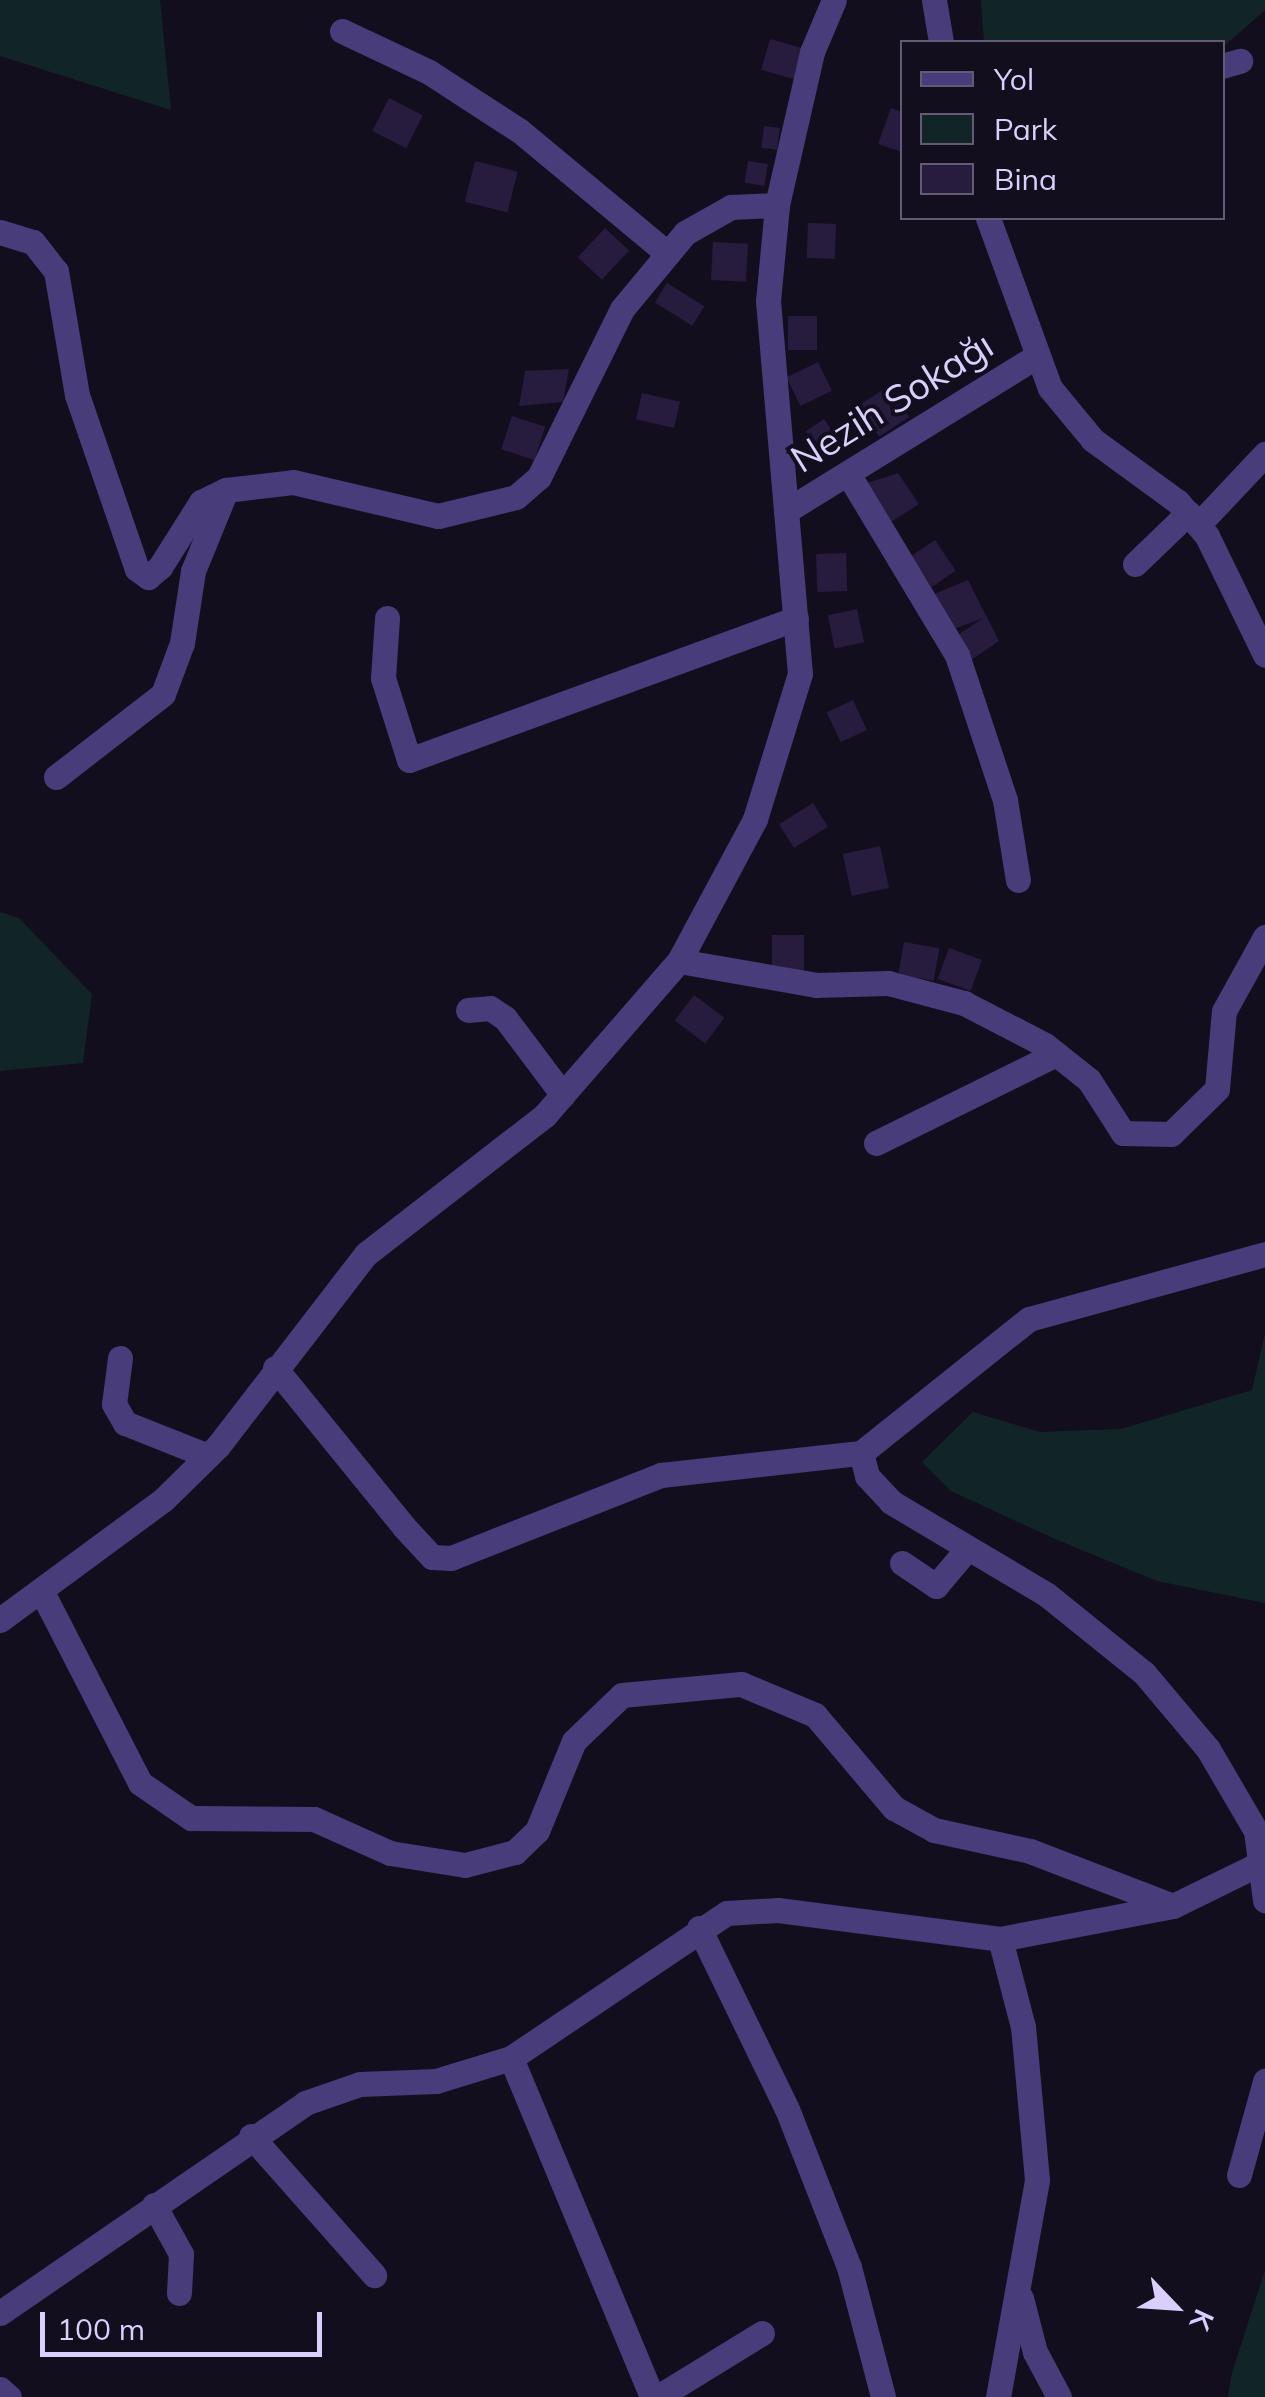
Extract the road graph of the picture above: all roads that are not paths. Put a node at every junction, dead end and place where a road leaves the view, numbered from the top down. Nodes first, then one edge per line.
1 (834, 0) edge
2 (934, 0) edge
3 (342, 31) dead end
4 (941, 40) edge
5 (777, 204) junction
6 (989, 220) edge
7 (0, 232) edge
8 (668, 254) junction
9 (1037, 356) junction
10 (1265, 454) edge
11 (850, 477) junction
12 (226, 490) junction
13 (786, 511) junction
14 (1193, 519) junction
15 (1135, 564) dead end
16 (387, 618) dead end
17 (796, 618) junction
18 (1265, 655) edge
19 (56, 778) dead end
20 (1018, 880) dead end
21 (1265, 937) edge
22 (679, 961) junction
23 (468, 1010) dead end
24 (1056, 1054) junction
25 (563, 1094) junction
26 (876, 1142) dead end
27 (1265, 1254) edge
28 (120, 1358) dead end
29 (274, 1368) junction
30 (862, 1453) junction
31 (208, 1456) junction
32 (967, 1549) junction
33 (902, 1563) dead end
34 (43, 1594) junction
35 (0, 1620) edge
36 (1264, 1862) edge
37 (1265, 1900) edge
38 (1173, 1906) junction
39 (699, 1928) junction
40 (1000, 1939) junction
41 (512, 2058) junction
42 (1265, 2082) edge
43 (251, 2136) junction
44 (1239, 2175) dead end
45 (154, 2204) junction
46 (374, 2276) dead end
47 (1018, 2288) junction
48 (178, 2292) dead end
49 (0, 2313) edge
50 (762, 2333) dead end
51 (0, 2389) edge
52 (9, 2397) edge
53 (655, 2397) edge
54 (882, 2397) edge
55 (998, 2397) edge
56 (1060, 2397) edge

1 - 5 street
2 - 4 street
3 - 8 street
5 - 8 street
5 - 13 street
6 - 9 street
7 - 12 street
8 - 12 street
9 - 11 street, Nezih Sokağı
9 - 14 street
10 - 14 street
11 - 13 street, Nezih Sokağı
11 - 20 street
12 - 19 street
13 - 17 street
14 - 15 street
14 - 18 street
16 - 17 street
17 - 22 street
21 - 24 street
22 - 24 street
22 - 25 street
23 - 25 street
24 - 26 street
25 - 29 street
27 - 30 street
28 - 31 street
29 - 30 street
29 - 31 street
30 - 32 street
31 - 34 street
32 - 33 street
32 - 36 street
34 - 35 street
34 - 38 street
36 - 37 street
36 - 38 street
38 - 40 street
39 - 40 street
39 - 41 street
39 - 54 street
40 - 47 street
41 - 43 street
41 - 53 street
42 - 44 street
43 - 45 street
43 - 46 street
45 - 48 street
45 - 49 street
47 - 55 street
47 - 56 street
50 - 53 street
51 - 52 street

